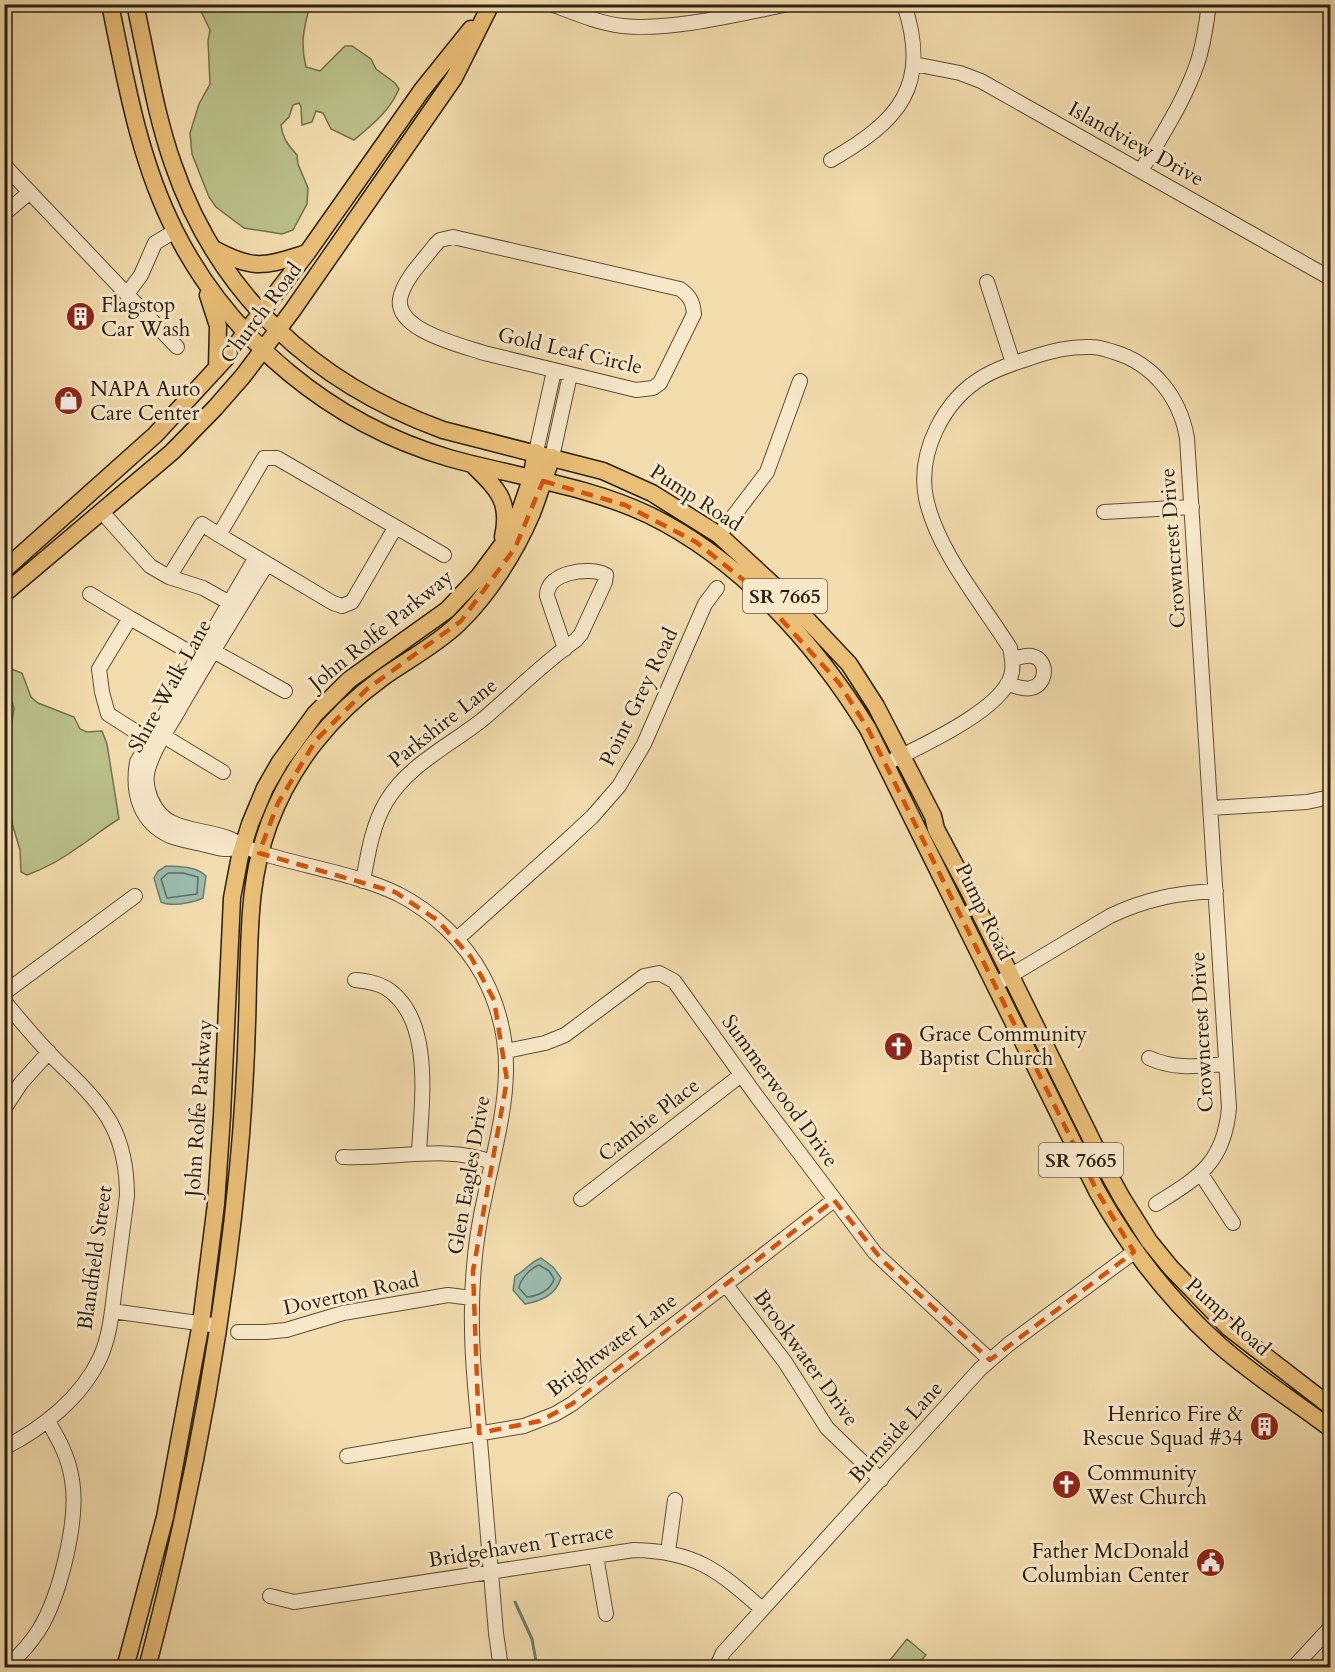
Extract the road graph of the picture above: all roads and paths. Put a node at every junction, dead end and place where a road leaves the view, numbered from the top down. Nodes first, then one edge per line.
1 (110, 4) edge
2 (135, 4) edge
3 (551, 4) edge
4 (789, 4) edge
5 (904, 4) edge
6 (1209, 4) edge
7 (491, 5) edge
8 (914, 64) junction
9 (831, 160) dead end
10 (4, 165) edge
11 (1141, 171) junction
12 (30, 192) junction
13 (4, 214) edge
14 (175, 231) junction
15 (213, 249) junction
16 (307, 253) junction
17 (200, 275) junction
18 (1330, 278) edge
19 (987, 282) dead end
20 (127, 294) junction
21 (261, 313) junction
22 (279, 330) junction
23 (246, 333) junction
24 (177, 347) dead end
25 (263, 350) junction
26 (1013, 363) junction
27 (217, 368) junction
28 (555, 371) junction
29 (570, 375) junction
30 (800, 381) dead end
31 (544, 454) junction
32 (472, 464) junction
33 (537, 480) junction
34 (1192, 507) junction
35 (102, 512) junction
36 (1104, 512) dead end
37 (395, 528) junction
38 (219, 535) junction
39 (719, 535) junction
40 (502, 543) junction
41 (444, 555) dead end
42 (261, 560) junction
43 (4, 570) edge
44 (168, 577) junction
45 (717, 588) dead end
46 (4, 594) edge
47 (90, 594) dead end
48 (234, 605) junction
49 (130, 618) junction
50 (565, 649) junction
51 (206, 654) junction
52 (1013, 658) junction
53 (1007, 684) junction
54 (285, 691) dead end
55 (157, 738) junction
56 (902, 755) junction
57 (885, 764) junction
58 (223, 772) dead end
59 (1330, 797) edge
60 (1211, 808) junction
61 (242, 847) junction
62 (259, 853) junction
63 (363, 881) junction
64 (1216, 891) junction
65 (135, 896) dead end
66 (457, 939) junction
67 (1011, 976) junction
68 (355, 980) dead end
69 (995, 985) junction
70 (4, 993) edge
71 (4, 1001) edge
72 (506, 1050) junction
73 (49, 1052) junction
74 (1149, 1058) dead end
75 (1226, 1064) junction
76 (741, 1075) junction
77 (4, 1109) edge
78 (419, 1154) junction
79 (343, 1157) dead end
80 (492, 1162) junction
81 (1201, 1174) junction
82 (582, 1199) dead end
83 (834, 1200) junction
84 (1156, 1204) dead end
85 (1233, 1223) dead end
86 (1134, 1252) junction
87 (726, 1285) junction
88 (472, 1298) junction
89 (112, 1311) junction
90 (201, 1323) junction
91 (219, 1326) junction
92 (238, 1332) dead end
93 (990, 1360) junction
94 (1330, 1406) edge
95 (48, 1421) junction
96 (1330, 1428) edge
97 (479, 1433) junction
98 (4, 1448) edge
99 (347, 1456) dead end
100 (880, 1480) junction
101 (675, 1500) dead end
102 (668, 1552) junction
103 (596, 1556) junction
104 (491, 1572) junction
105 (270, 1596) dead end
106 (762, 1609) junction
107 (606, 1614) dead end
108 (1330, 1628) edge
109 (6, 1668) edge
110 (125, 1668) edge
111 (147, 1668) edge
112 (501, 1668) edge
113 (716, 1668) edge
114 (1293, 1668) edge

1 - 14 main road
2 - 15 main road
3 - 4 street
5 - 8 street
6 - 11 street
7 - 16 main road, Church Road
7 - 22 main road, Church Road
8 - 9 street
8 - 11 street, Islandview Drive
10 - 12 street
11 - 18 street, Islandview Drive
12 - 13 street
12 - 20 street
14 - 17 main road
14 - 20 street
15 - 16 main road
15 - 21 main road
16 - 21 main road, Church Road
17 - 23 main road
17 - 27 main road
19 - 26 street
20 - 24 street
21 - 22 main road
21 - 23 main road, Church Road
22 - 25 main road, Church Road
22 - 31 main road
23 - 25 main road
23 - 27 main road, Church Road
25 - 32 main road
25 - 35 main road, Church Road
26 - 34 street, Crowncrest Drive
26 - 52 street, Crowncrest Drive
27 - 43 main road, Church Road
28 - 29 street, Gold Leaf Circle
28 - 29 street, Gold Leaf Circle
28 - 31 street
29 - 31 street
30 - 39 street
31 - 33 main road
31 - 39 main road, Pump Road / SR 7665
32 - 33 main road
32 - 40 main road
33 - 40 main road, John Rolfe Parkway
33 - 57 main road, Pump Road / SR 7665
33 - 62 main road, John Rolfe Parkway
34 - 36 street
34 - 60 street, Crowncrest Drive
35 - 44 street
35 - 46 main road, Church Road
37 - 38 street
37 - 41 street
37 - 42 street
38 - 42 street
38 - 44 street
39 - 56 main road, Pump Road / SR 7665
40 - 61 main road, John Rolfe Parkway
42 - 48 street, Shire Walk Lane
44 - 48 street
45 - 66 street, Point Grey Road
47 - 49 street
48 - 51 street, Shire Walk Lane
49 - 51 street
49 - 55 street
50 - 50 street, Parkshire Lane
50 - 63 street, Parkshire Lane
51 - 54 street
51 - 55 street, Shire Walk Lane
52 - 53 street
52 - 53 street
53 - 56 street
55 - 58 street
55 - 61 street, Shire Walk Lane
56 - 57 street
56 - 67 main road, Pump Road / SR 7665
57 - 69 main road, Pump Road / SR 7665
59 - 60 street
60 - 64 street, Crowncrest Drive
61 - 62 street, Glen Eagles Drive
61 - 90 main road, John Rolfe Parkway
62 - 63 street, Glen Eagles Drive
62 - 91 main road, John Rolfe Parkway
63 - 66 street, Glen Eagles Drive
64 - 67 street
64 - 75 street, Crowncrest Drive
65 - 70 street
66 - 72 street, Glen Eagles Drive
67 - 69 street
67 - 94 main road, Pump Road / SR 7665
68 - 78 street
69 - 86 main road, Pump Road / SR 7665
71 - 73 street, Blandfield Street
72 - 76 street, Summerwood Drive
72 - 80 street, Glen Eagles Drive
73 - 77 street
73 - 89 street, Blandfield Street
74 - 75 street
75 - 81 street, Crowncrest Drive
76 - 82 street, Cambie Place
76 - 83 street, Summerwood Drive
78 - 79 street
78 - 80 street
80 - 88 street, Glen Eagles Drive
81 - 84 street, Crowncrest Drive
81 - 85 street
83 - 87 street, Brightwater Lane
83 - 93 street, Summerwood Drive
86 - 93 street, Burnside Lane
86 - 96 main road, Pump Road / SR 7665
87 - 97 street, Brightwater Lane
87 - 100 street, Brookwater Drive
88 - 92 street, Doverton Road
88 - 97 street, Glen Eagles Drive
89 - 90 street
89 - 95 street, Blandfield Street
90 - 91 street
90 - 110 main road, John Rolfe Parkway
91 - 111 main road, John Rolfe Parkway
93 - 100 street, Burnside Lane
95 - 98 street, Blandfield Street
95 - 109 street
97 - 99 street, Brightwater Lane
97 - 104 street, Glen Eagles Drive
100 - 106 street, Burnside Lane
101 - 102 street
102 - 103 street, Bridgehaven Terrace
102 - 106 street, Bridgehaven Terrace
103 - 104 street, Bridgehaven Terrace
103 - 107 street
104 - 105 street, Bridgehaven Terrace
104 - 112 street, Glen Eagles Drive
106 - 113 street, Burnside Lane
108 - 114 street

